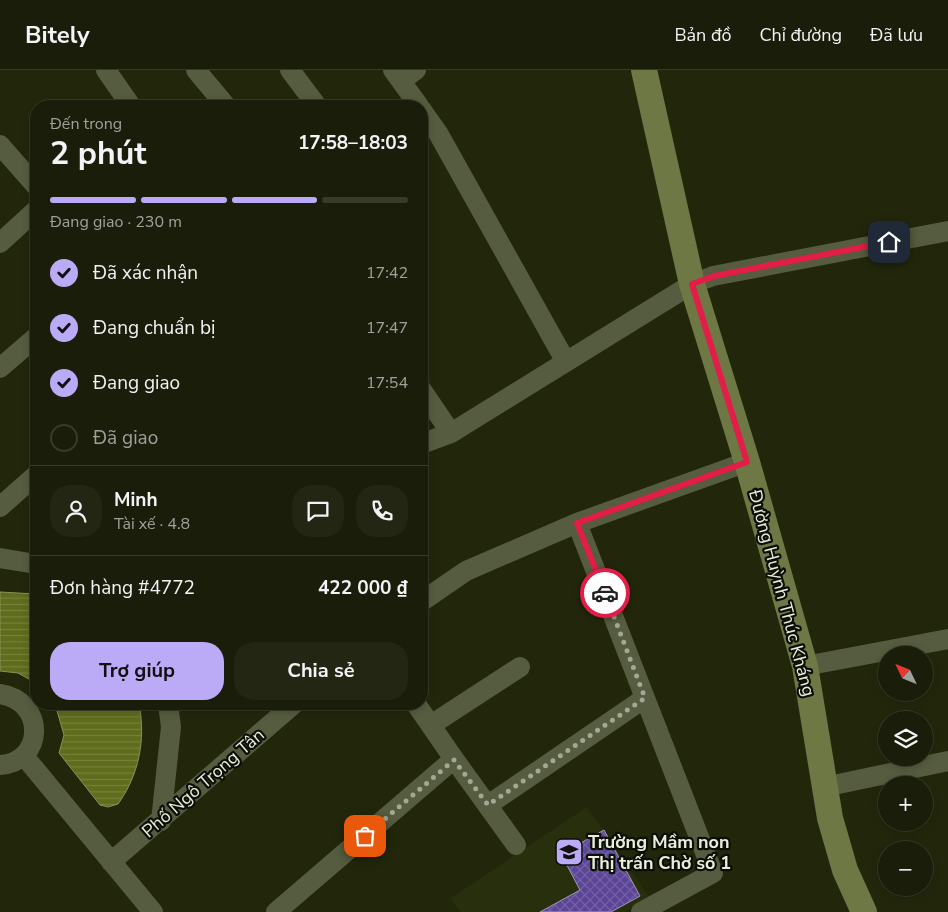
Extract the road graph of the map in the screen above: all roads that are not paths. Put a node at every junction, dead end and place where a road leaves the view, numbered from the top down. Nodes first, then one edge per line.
1 (106, 70) edge
2 (196, 70) edge
3 (290, 70) edge
4 (644, 70) edge
5 (404, 74) edge
6 (127, 100) edge
7 (221, 100) edge
8 (312, 100) edge
9 (416, 100) edge
10 (428, 119) edge
11 (0, 145) edge
12 (30, 179) edge
13 (30, 216) edge
14 (948, 231) edge
15 (0, 243) edge
16 (692, 284) junction
17 (30, 342) edge
18 (566, 362) junction
19 (0, 368) edge
20 (428, 399) edge
21 (451, 433) junction
22 (428, 441) edge
23 (747, 462) junction
24 (30, 480) edge
25 (0, 507) edge
26 (577, 523) junction
27 (0, 558) edge
28 (30, 563) edge
29 (428, 597) edge
30 (948, 639) edge
31 (805, 666) junction
32 (520, 667) dead end
33 (0, 694) edge
34 (645, 698) junction
35 (169, 710) edge
36 (287, 710) edge
37 (420, 710) edge
38 (431, 726) junction
39 (24, 756) junction
40 (454, 760) junction
41 (948, 761) edge
42 (0, 765) edge
43 (824, 787) junction
44 (488, 805) junction
45 (161, 820) junction
46 (516, 845) dead end
47 (111, 862) junction
48 (153, 912) edge
49 (276, 912) edge
50 (641, 912) edge
51 (864, 912) edge

1 - 6 street
2 - 7 street
3 - 8 street
4 - 16 main road, Đường Huỳnh Thúc Kháng
5 - 9 street
10 - 18 street
11 - 12 street
13 - 15 street
14 - 16 street
16 - 18 street
16 - 23 main road, Đường Huỳnh Thúc Kháng
17 - 19 street
18 - 21 street
20 - 21 street
21 - 22 street
23 - 26 street
23 - 31 main road, Đường Huỳnh Thúc Kháng
24 - 25 street
26 - 29 street
26 - 34 street
27 - 28 street
30 - 31 street
31 - 43 main road, Đường Huỳnh Thúc Kháng
32 - 38 street
33 - 39 street
34 - 44 street
34 - 50 street
35 - 45 street
36 - 45 street, Phố Ngô Trọng Tân
37 - 38 street
38 - 40 street
39 - 42 street
39 - 47 street
40 - 44 street
40 - 49 street
41 - 43 street
43 - 51 main road, Đường Huỳnh Thúc Kháng
44 - 46 street
45 - 47 street, Phố Ngô Trọng Tân
47 - 48 street

